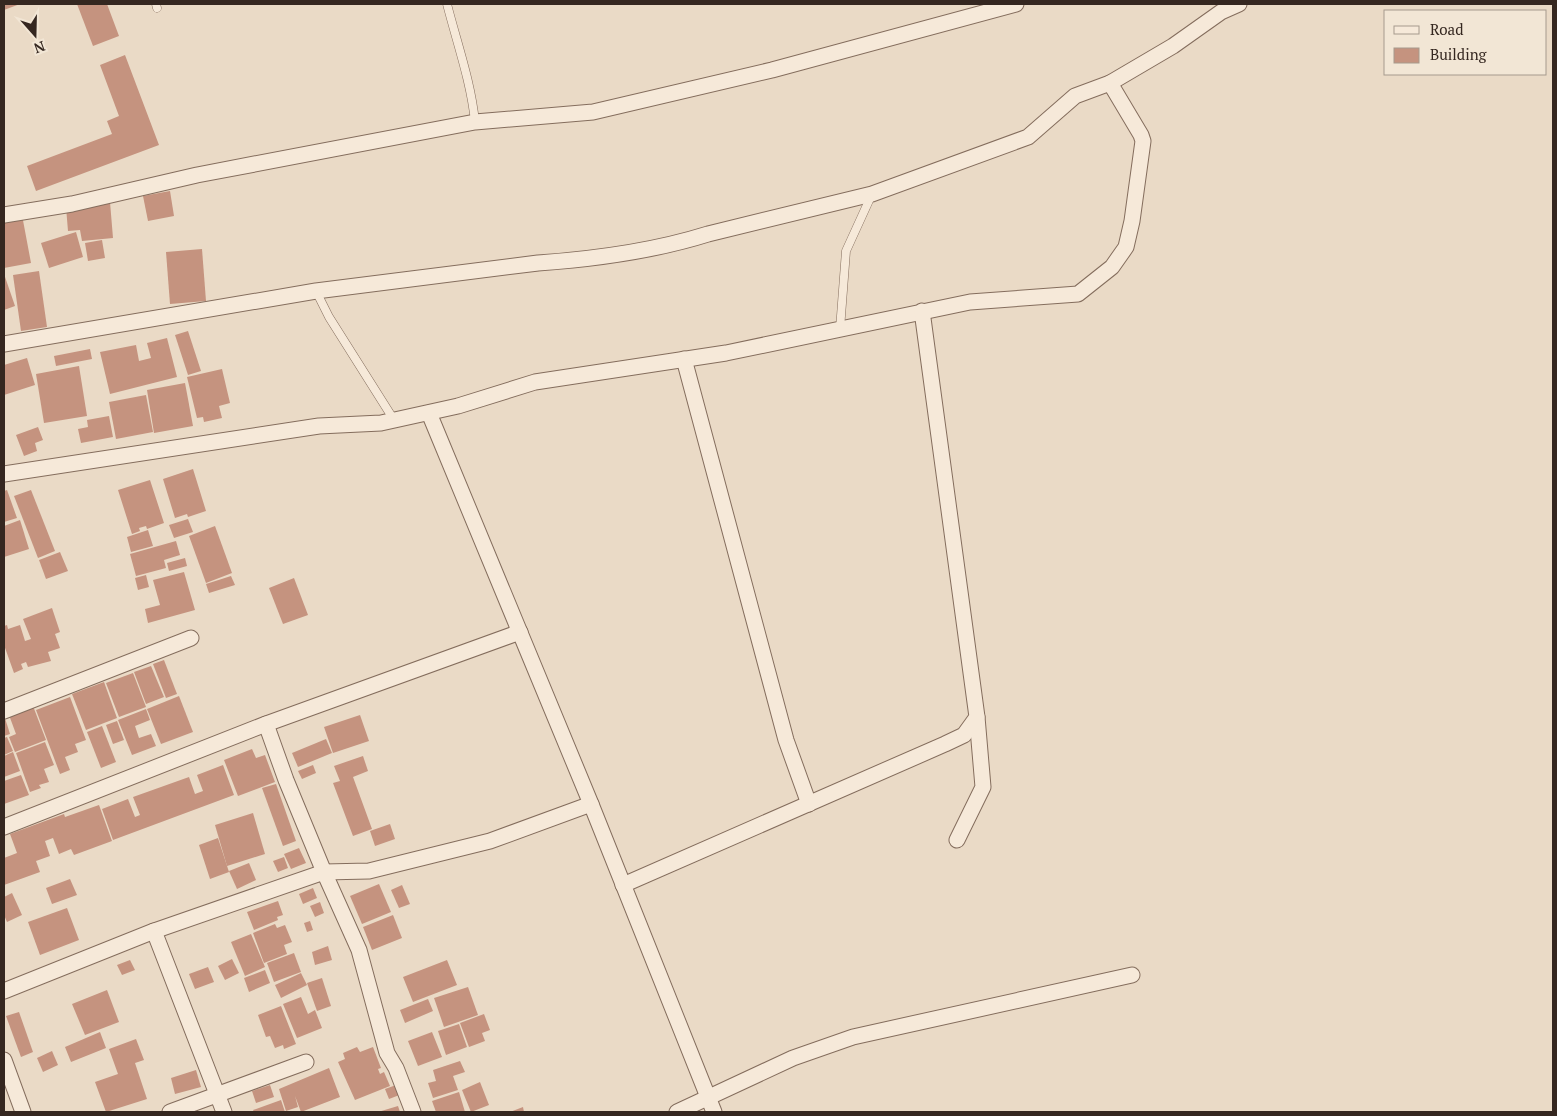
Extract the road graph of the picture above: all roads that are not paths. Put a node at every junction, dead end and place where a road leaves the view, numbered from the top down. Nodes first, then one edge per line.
1 (447, 4) edge
2 (1016, 4) edge
3 (1239, 4) edge
4 (1110, 83) junction
5 (475, 122) junction
6 (872, 194) junction
7 (4, 215) edge
8 (316, 291) junction
9 (922, 312) junction
10 (840, 329) junction
11 (4, 344) edge
12 (684, 359) junction
13 (429, 413) junction
14 (394, 420) junction
15 (4, 474) edge
16 (520, 632) junction
17 (192, 638) dead end
18 (4, 710) edge
19 (977, 717) junction
20 (266, 724) junction
21 (591, 804) junction
22 (809, 804) junction
23 (4, 827) edge
24 (957, 840) dead end
25 (324, 872) junction
26 (623, 885) junction
27 (154, 931) junction
28 (1132, 974) dead end
29 (4, 991) edge
30 (4, 1060) edge
31 (306, 1062) dead end
32 (217, 1094) junction
33 (711, 1105) edge
34 (24, 1112) edge
35 (170, 1112) edge
36 (224, 1112) edge
37 (412, 1112) edge
38 (677, 1112) edge

1 - 5 lane
2 - 5 street
3 - 4 street
4 - 6 street
4 - 9 street
5 - 7 street
6 - 8 street
6 - 10 lane
8 - 11 street
8 - 14 lane
9 - 10 street
9 - 19 street
10 - 12 street
12 - 13 street
12 - 22 street
13 - 14 street
13 - 16 street
14 - 15 street
16 - 20 street
16 - 21 street
17 - 18 street
19 - 22 street
19 - 24 street
20 - 23 street
20 - 25 street
21 - 25 street
21 - 26 street
22 - 26 street
25 - 27 street
25 - 37 street
26 - 33 street
27 - 29 street
27 - 32 street
28 - 33 street
30 - 34 street
31 - 32 street
32 - 35 street
32 - 36 street
33 - 38 street

